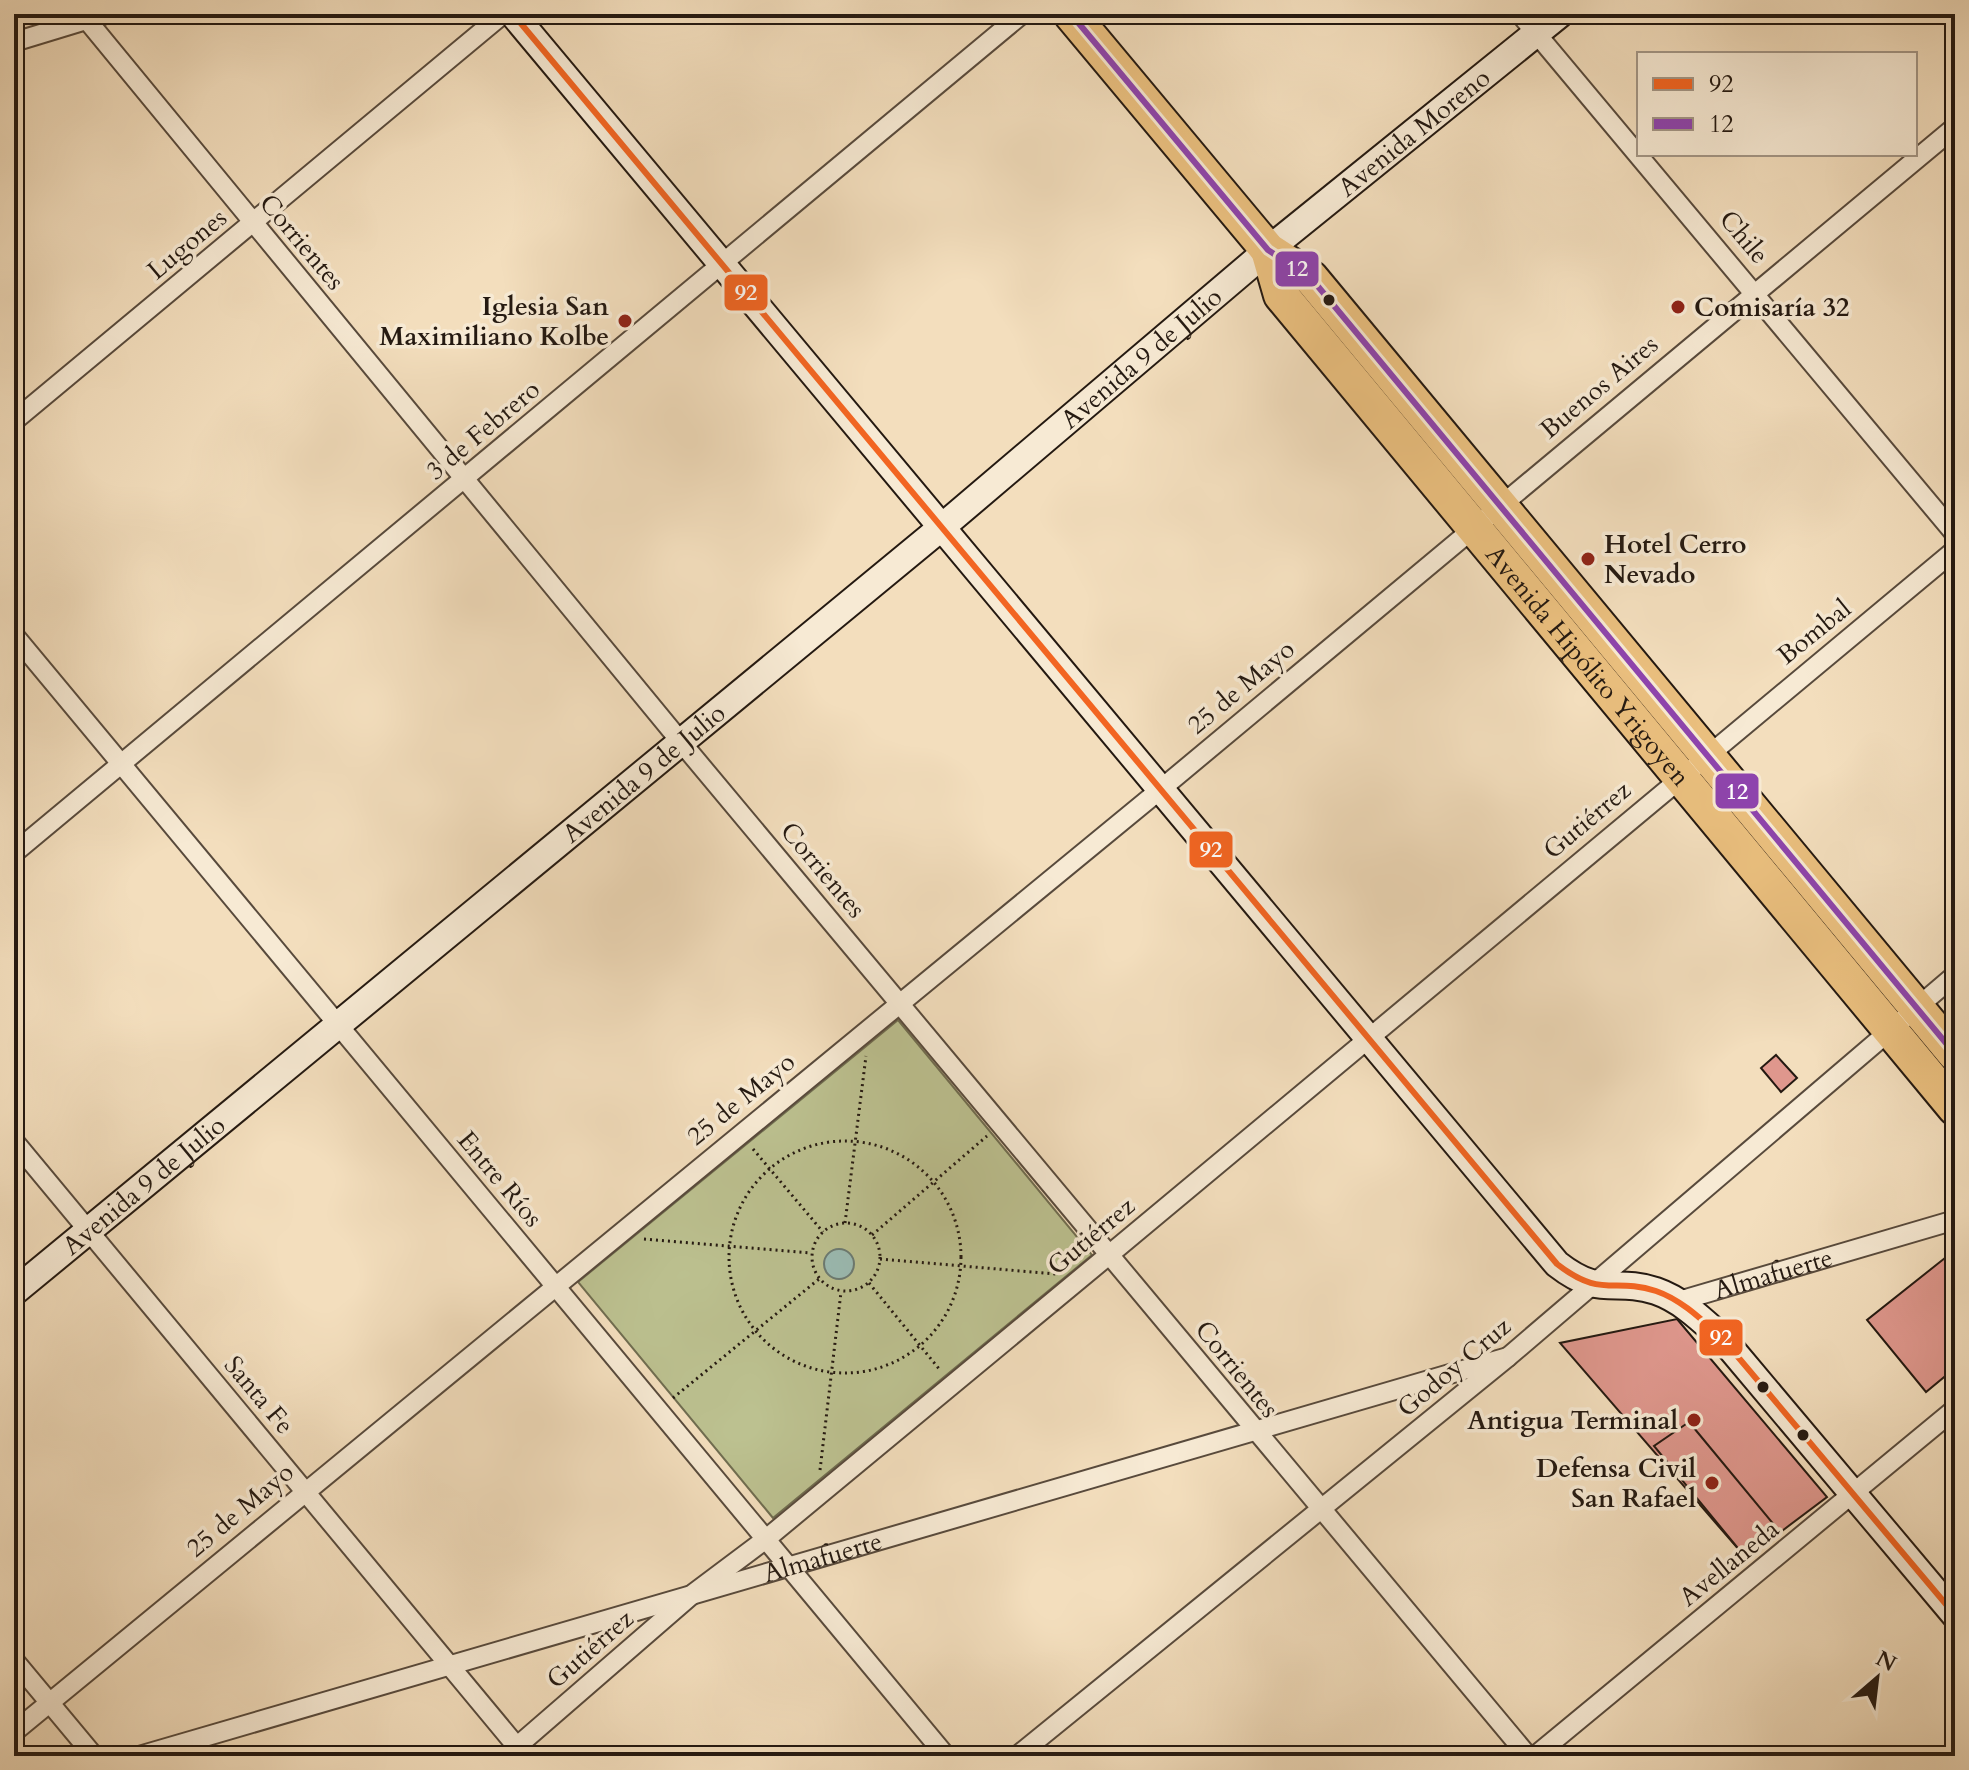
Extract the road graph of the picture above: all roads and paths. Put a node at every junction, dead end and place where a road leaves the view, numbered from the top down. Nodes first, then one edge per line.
1 (106, 14) edge
2 (503, 14) edge
3 (513, 14) edge
4 (1022, 14) edge
5 (1071, 14) edge
6 (1560, 14) edge
7 (85, 17) edge
8 (1528, 24) edge
9 (14, 42) edge
10 (1955, 127) edge
11 (1637, 152) edge
12 (1640, 156) edge
13 (253, 223) junction
14 (1268, 250) junction
15 (722, 264) junction
16 (1755, 291) junction
17 (17, 413) edge
18 (466, 479) junction
19 (1499, 504) junction
20 (1473, 526) junction
21 (942, 527) junction
22 (1955, 534) edge
23 (1955, 550) edge
24 (14, 635) edge
25 (681, 742) junction
26 (1706, 754) junction
27 (121, 764) junction
28 (1680, 777) junction
29 (1161, 789) junction
30 (14, 853) edge
31 (1955, 975) edge
32 (901, 1003) junction
33 (1916, 1008) junction
34 (338, 1025) junction
35 (1890, 1030) junction
36 (1368, 1038) junction
37 (867, 1045) dead end
38 (1955, 1054) edge
39 (1955, 1108) edge
40 (991, 1133) dead end
41 (14, 1141) edge
42 (855, 1141) junction
43 (748, 1143) dead end
44 (769, 1168) junction
45 (934, 1182) junction
46 (1955, 1220) edge
47 (845, 1223) junction
48 (89, 1231) junction
49 (823, 1232) junction
50 (872, 1235) junction
51 (632, 1238) dead end
52 (729, 1246) junction
53 (811, 1253) junction
54 (1110, 1254) junction
55 (880, 1259) junction
56 (962, 1266) junction
57 (1068, 1275) dead end
58 (819, 1279) junction
59 (869, 1283) junction
60 (554, 1284) junction
61 (1592, 1286) junction
62 (14, 1292) edge
63 (841, 1292) junction
64 (1679, 1301) junction
65 (755, 1331) junction
66 (920, 1346) junction
67 (1508, 1357) junction
68 (832, 1372) junction
69 (945, 1376) dead end
70 (657, 1409) junction
71 (1955, 1409) edge
72 (1254, 1431) junction
73 (819, 1480) dead end
74 (305, 1491) junction
75 (1853, 1494) junction
76 (1321, 1511) junction
77 (766, 1539) junction
78 (789, 1567) junction
79 (694, 1593) junction
80 (1955, 1615) edge
81 (14, 1660) edge
82 (451, 1664) junction
83 (49, 1703) junction
84 (14, 1732) edge
85 (516, 1753) edge
86 (94, 1756) edge
87 (139, 1756) edge
88 (946, 1756) edge
89 (1017, 1756) edge
90 (1528, 1756) edge
91 (1535, 1756) edge

1 - 7 street
2 - 13 street, Lugones
3 - 15 street
4 - 15 street, 3 de Febrero
5 - 14 highway, Avenida Hipólito Yrigoyen
6 - 8 street, Avenida Moreno
7 - 9 street
7 - 13 street, Corrientes
8 - 11 street, Chile
8 - 14 street, Avenida Moreno
10 - 16 street, Buenos Aires
12 - 16 street, Chile
13 - 17 street, Lugones
13 - 18 street, Corrientes
14 - 19 highway, Avenida Hipólito Yrigoyen
14 - 20 highway, Avenida Hipólito Yrigoyen
14 - 21 street, Avenida 9 de Julio
15 - 18 street, 3 de Febrero
15 - 21 street
16 - 19 street, Buenos Aires
16 - 22 street, Chile
18 - 25 street, Corrientes
18 - 27 street, 3 de Febrero
19 - 20 street, 25 de Mayo
19 - 26 highway, Avenida Hipólito Yrigoyen
20 - 28 highway, Avenida Hipólito Yrigoyen
20 - 29 street, 25 de Mayo
21 - 25 street, Avenida 9 de Julio
21 - 29 street
23 - 26 street, Bombal
24 - 27 street, Entre Ríos
25 - 32 street, Corrientes
25 - 34 street, Avenida 9 de Julio
26 - 28 street, Gutiérrez
26 - 33 highway, Avenida Hipólito Yrigoyen
27 - 30 street, 3 de Febrero
27 - 34 street, Entre Ríos
28 - 35 highway, Avenida Hipólito Yrigoyen
28 - 36 street, Gutiérrez
29 - 32 street, 25 de Mayo
29 - 36 street
31 - 33 street, Godoy Cruz
32 - 54 street, Corrientes
32 - 60 street, 25 de Mayo
33 - 35 street, Godoy Cruz
33 - 38 highway, Avenida Hipólito Yrigoyen
34 - 48 street, Avenida 9 de Julio
34 - 60 street, Entre Ríos
35 - 39 highway, Avenida Hipólito Yrigoyen
35 - 61 street, Godoy Cruz
36 - 54 street, Gutiérrez
36 - 61 street
37 - 42 path
40 - 45 path
41 - 48 street, Santa Fe
42 - 44 path
42 - 45 path
42 - 47 path
43 - 44 path
44 - 49 path
44 - 52 path
45 - 50 path
45 - 56 path
46 - 64 street, Almafuerte
47 - 49 path
47 - 50 path
48 - 62 street, Avenida 9 de Julio
48 - 74 street, Santa Fe
49 - 53 path
50 - 55 path
51 - 52 path
52 - 53 path
52 - 65 path
53 - 58 path
54 - 72 street, Corrientes
54 - 77 street, Gutiérrez
55 - 56 path
55 - 59 path
56 - 57 path
56 - 66 path
58 - 63 path
58 - 65 path
59 - 63 path
59 - 66 path
60 - 70 street, Entre Ríos
60 - 74 street, 25 de Mayo
61 - 64 street, Almafuerte
61 - 67 street, Godoy Cruz
63 - 68 path
64 - 75 street
65 - 68 path
65 - 70 path
66 - 68 path
66 - 69 path
67 - 72 street, Almafuerte
67 - 76 street, Godoy Cruz
68 - 73 path
70 - 77 street, Entre Ríos
71 - 75 street, Avellaneda
72 - 76 street, Corrientes
72 - 78 street, Almafuerte
74 - 82 street, Santa Fe
74 - 83 street, 25 de Mayo
75 - 80 street
75 - 91 street, Avellaneda
76 - 89 street, Godoy Cruz
76 - 90 street, Corrientes
77 - 78 street, Entre Ríos
77 - 79 street, Gutiérrez
78 - 79 street, Almafuerte
78 - 88 street, Entre Ríos
79 - 82 street, Almafuerte
79 - 85 street, Gutiérrez
81 - 83 street
82 - 85 street, Santa Fe
82 - 87 street, Almafuerte
83 - 84 street, 25 de Mayo
83 - 86 street

